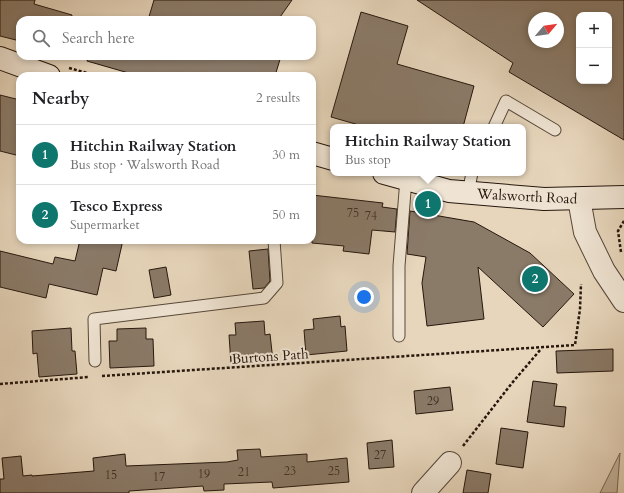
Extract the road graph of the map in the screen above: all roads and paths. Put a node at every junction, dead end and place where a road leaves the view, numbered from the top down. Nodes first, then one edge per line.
1 (0, 58) edge
2 (38, 72) edge
3 (495, 124) edge
4 (555, 130) dead end
5 (316, 154) edge
6 (330, 158) edge
7 (395, 176) edge
8 (406, 179) junction
9 (470, 183) edge
10 (624, 197) edge
11 (579, 199) junction
12 (624, 221) edge
13 (274, 244) edge
14 (622, 255) dead end
15 (581, 284) dead end
16 (624, 301) edge
17 (399, 336) dead end
18 (542, 348) junction
19 (95, 361) dead end
20 (101, 376) dead end
21 (94, 377) dead end
22 (0, 384) edge
23 (450, 463) joint
24 (424, 493) edge

1 - 2 main road
3 - 4 lane
5 - 6 main road
7 - 8 main road, Walsworth Road
8 - 9 main road, Walsworth Road
8 - 17 lane
9 - 11 main road, Walsworth Road
10 - 11 main road, Walsworth Road
11 - 16 main road
12 - 14 path
13 - 19 lane
15 - 18 path, Burtons Path
18 - 20 path, Burtons Path
18 - 23 path
21 - 22 path
23 - 24 main road

